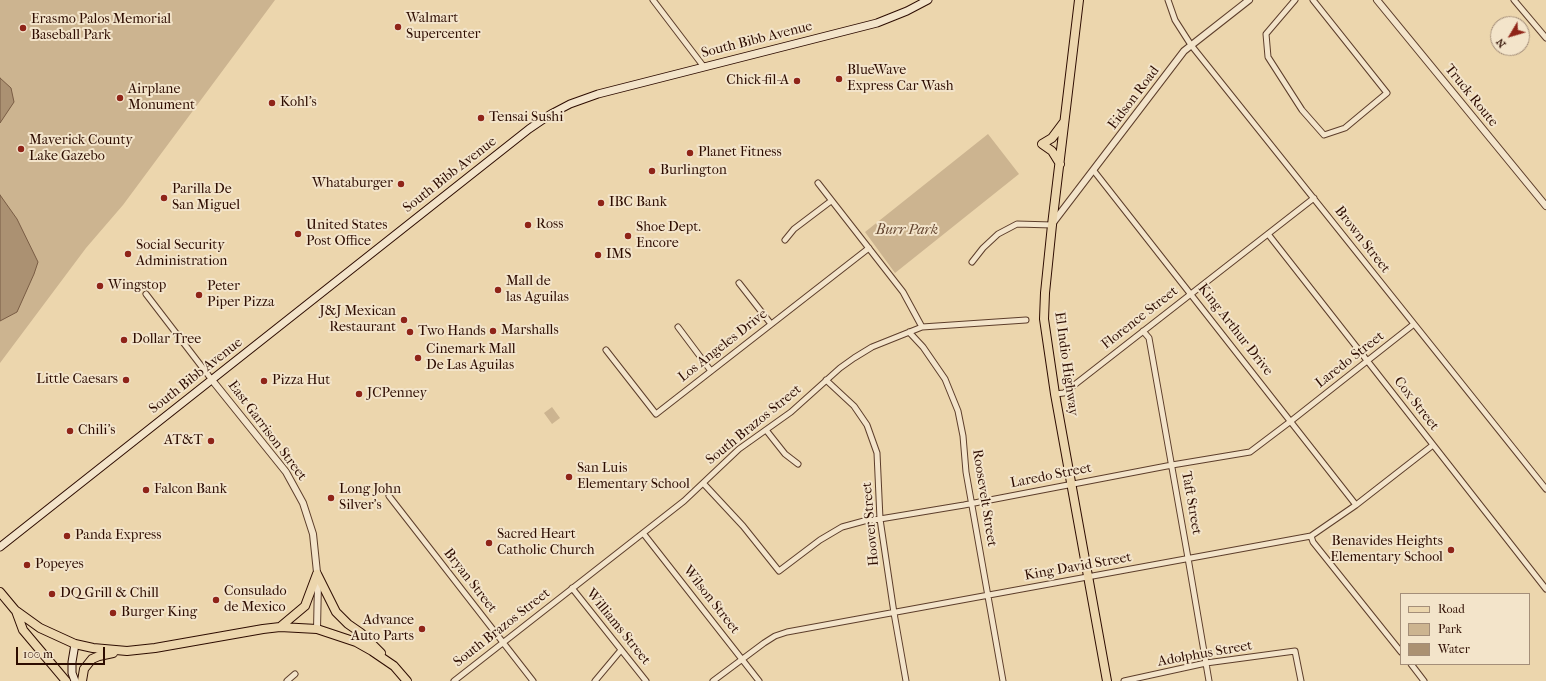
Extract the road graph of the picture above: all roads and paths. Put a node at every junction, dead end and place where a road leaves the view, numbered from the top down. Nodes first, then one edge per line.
1 (653, 0) edge
2 (928, 0) edge
3 (1079, 0) edge
4 (1168, 0) edge
5 (1249, 0) edge
6 (1295, 0) edge
7 (1313, 0) edge
8 (1377, 0) edge
9 (1514, 0) edge
10 (1546, 38) edge
11 (1191, 45) junction
12 (704, 67) junction
13 (1064, 122) junction
14 (1060, 164) junction
15 (1094, 171) junction
16 (818, 183) dead end
17 (1314, 198) junction
18 (831, 201) junction
19 (1546, 206) edge
20 (1052, 225) junction
21 (1268, 234) junction
22 (785, 240) dead end
23 (869, 248) junction
24 (972, 262) dead end
25 (739, 283) dead end
26 (1190, 293) junction
27 (146, 294) dead end
28 (1026, 320) dead end
29 (771, 324) junction
30 (1414, 324) junction
31 (678, 327) dead end
32 (922, 327) junction
33 (1143, 330) junction
34 (909, 332) junction
35 (606, 350) dead end
36 (1368, 361) junction
37 (711, 371) junction
38 (212, 380) junction
39 (826, 380) junction
40 (1055, 394) junction
41 (1291, 421) junction
42 (766, 430) junction
43 (1433, 445) junction
44 (798, 464) dead end
45 (1172, 465) junction
46 (703, 483) junction
47 (1071, 484) junction
48 (1546, 489) edge
49 (389, 496) dead end
50 (971, 503) junction
51 (1356, 505) junction
52 (880, 519) junction
53 (643, 533) junction
54 (1311, 536) junction
55 (0, 547) edge
56 (1188, 558) junction
57 (317, 574) junction
58 (1088, 578) junction
59 (572, 588) junction
60 (1546, 589) edge
61 (0, 592) edge
62 (988, 596) junction
63 (15, 610) junction
64 (894, 613) junction
65 (280, 628) junction
66 (317, 629) junction
67 (502, 643) junction
68 (75, 644) junction
69 (621, 650) junction
70 (127, 651) junction
71 (1400, 651) edge
72 (742, 659) junction
73 (1206, 663) junction
74 (1412, 665) edge
75 (394, 666) junction
76 (295, 674) dead end
77 (66, 681) edge
78 (75, 681) edge
79 (82, 681) edge
80 (287, 681) edge
81 (407, 681) edge
82 (454, 681) edge
83 (533, 681) edge
84 (595, 681) edge
85 (646, 681) edge
86 (713, 681) edge
87 (760, 681) edge
88 (906, 681) edge
89 (1003, 681) edge
90 (1107, 681) edge
91 (1124, 681) edge
92 (1209, 681) edge
93 (1301, 681) edge
94 (1424, 681) edge

1 - 12 street
2 - 12 main road, South Bibb Avenue
3 - 13 main road, El Indio Highway
4 - 11 street, Brown Street
5 - 11 street, Eidson Road
6 - 7 street
8 - 19 street, Truck Route
9 - 10 street
11 - 15 street, Eidson Road
11 - 17 street, Brown Street
12 - 38 main road, South Bibb Avenue
13 - 14 main road, El Indio Highway
13 - 14 main road
14 - 20 main road, El Indio Highway
15 - 20 street, Eidson Road
15 - 26 street, King Arthur Drive
16 - 18 street
17 - 21 street, Florence Street
17 - 30 street, Brown Street
18 - 22 street
18 - 23 street
20 - 24 street
20 - 40 main road, El Indio Highway
21 - 26 street, Florence Street
21 - 36 street, Cox Street
23 - 29 street, Los Angeles Drive
23 - 32 street
25 - 29 street
26 - 33 street, Florence Street
26 - 41 street, King Arthur Drive
27 - 38 street, East Garrison Street
28 - 32 street, South Brazos Street
29 - 37 street, Los Angeles Drive
30 - 36 street, Laredo Street
30 - 48 street, Brown Street
31 - 37 street
32 - 34 street, South Brazos Street
33 - 40 street, Florence Street
33 - 45 street, Taft Street
34 - 39 street, South Brazos Street
34 - 50 street, Roosevelt Street
35 - 37 street, Los Angeles Drive
36 - 41 street, Laredo Street
36 - 43 street, Cox Street
38 - 55 main road, South Bibb Avenue
38 - 57 street, East Garrison Street
39 - 42 street, South Brazos Street
39 - 52 street, Hoover Street
40 - 47 main road, El Indio Highway
41 - 45 street, Laredo Street
41 - 51 street, King Arthur Drive
42 - 44 street
42 - 46 street, South Brazos Street
43 - 51 street, King David Street
43 - 60 street, Cox Street
45 - 47 street, Laredo Street
45 - 56 street, Taft Street
46 - 52 street, Laredo Street
46 - 53 street, South Brazos Street
47 - 50 street, Laredo Street
47 - 58 main road, El Indio Highway
49 - 67 street, Bryan Street
50 - 52 street, Laredo Street
50 - 62 street, Roosevelt Street
51 - 54 street, King David Street
52 - 64 street, Hoover Street
53 - 59 street, South Brazos Street
53 - 72 street, Wilson Street
54 - 56 street, King David Street
54 - 71 street
56 - 58 street, King David Street
56 - 73 street, Taft Street
57 - 65 main road
57 - 66 street, East Garrison Street
57 - 75 main road
58 - 62 street, King David Street
58 - 90 main road, El Indio Highway
59 - 67 street, South Brazos Street
59 - 69 street, Williams Street
61 - 63 main road
62 - 64 street, King David Street
62 - 89 street, Roosevelt Street
63 - 68 main road
63 - 77 main road
64 - 72 street, King David Street
64 - 88 street, Hoover Street
65 - 66 main road
65 - 70 main road
66 - 75 main road
67 - 82 street, South Brazos Street
67 - 83 street, Bryan Street
68 - 70 main road
68 - 78 main road
69 - 84 street
69 - 85 street, Williams Street
70 - 79 main road
72 - 86 street, King David Street
72 - 87 street, Wilson Street
73 - 91 street, Adolphus Street
73 - 92 street, Taft Street
73 - 93 street, Adolphus Street
74 - 94 street
75 - 81 main road
76 - 80 street

